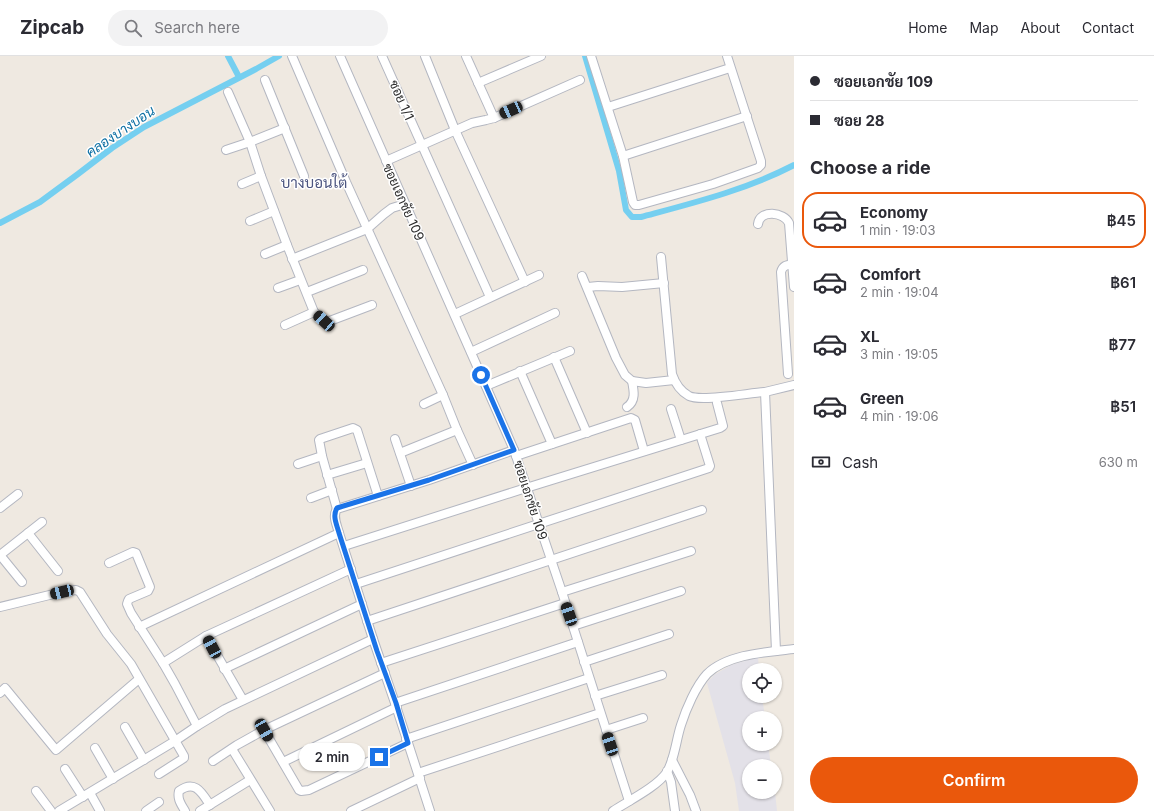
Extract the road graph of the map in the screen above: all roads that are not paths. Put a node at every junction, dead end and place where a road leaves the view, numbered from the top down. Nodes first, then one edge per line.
1 (292, 56) edge
2 (340, 56) edge
3 (382, 56) edge
4 (425, 56) edge
5 (466, 56) edge
6 (541, 56) edge
7 (726, 56) edge
8 (593, 57) edge
9 (730, 68) junction
10 (265, 80) dead end
11 (580, 80) dead end
12 (478, 83) junction
13 (228, 92) dead end
14 (608, 107) junction
15 (747, 116) junction
16 (494, 118) junction
17 (285, 128) junction
18 (455, 130) junction
19 (250, 142) junction
20 (422, 144) junction
21 (226, 150) dead end
22 (623, 156) junction
23 (386, 161) junction
24 (261, 176) junction
25 (304, 176) dead end
26 (242, 184) dead end
27 (405, 204) junction
28 (274, 211) junction
29 (250, 220) dead end
30 (758, 224) dead end
31 (368, 229) junction
32 (286, 245) junction
33 (265, 254) dead end
34 (662, 257) dead end
35 (292, 259) junction
36 (793, 264) edge
37 (363, 270) dead end
38 (539, 275) dead end
39 (582, 276) dead end
40 (300, 280) junction
41 (525, 282) junction
42 (664, 283) junction
43 (588, 287) junction
44 (794, 287) edge
45 (278, 288) dead end
46 (307, 292) junction
47 (490, 298) junction
48 (372, 305) dead end
49 (314, 312) junction
50 (555, 313) dead end
51 (455, 314) junction
52 (285, 326) dead end
53 (570, 350) dead end
54 (471, 352) junction
55 (554, 357) junction
56 (520, 371) junction
57 (791, 372) edge
58 (674, 380) junction
59 (632, 381) junction
60 (486, 386) junction
61 (791, 386) edge
62 (765, 392) junction
63 (443, 395) junction
64 (717, 403) dead end
65 (424, 404) dead end
66 (627, 407) dead end
67 (672, 409) dead end
68 (457, 430) junction
69 (587, 433) junction
70 (700, 434) junction
71 (395, 439) dead end
72 (681, 440) junction
73 (552, 444) junction
74 (644, 451) junction
75 (400, 453) junction
76 (515, 453) junction
77 (322, 456) junction
78 (367, 463) junction
79 (298, 464) dead end
80 (473, 465) junction
81 (327, 475) junction
82 (411, 486) junction
83 (526, 488) junction
84 (332, 490) junction
85 (18, 494) dead end
86 (378, 496) junction
87 (311, 498) dead end
88 (0, 508) edge
89 (337, 508) junction
90 (702, 510) dead end
91 (42, 522) dead end
92 (539, 524) junction
93 (28, 533) junction
94 (339, 533) junction
95 (344, 546) junction
96 (691, 551) dead end
97 (0, 555) edge
98 (551, 560) junction
99 (109, 563) dead end
100 (351, 569) junction
101 (58, 571) dead end
102 (22, 582) dead end
103 (356, 584) junction
104 (681, 591) dead end
105 (562, 592) junction
106 (565, 602) junction
107 (362, 604) junction
108 (0, 607) edge
109 (368, 621) junction
110 (573, 626) junction
111 (138, 627) junction
112 (669, 634) dead end
113 (206, 636) junction
114 (373, 639) junction
115 (578, 642) junction
116 (794, 649) edge
117 (776, 651) junction
118 (584, 662) junction
119 (163, 663) junction
120 (381, 663) junction
121 (224, 669) junction
122 (385, 673) junction
123 (662, 675) dead end
124 (589, 678) junction
125 (139, 679) junction
126 (2, 688) edge
127 (595, 696) junction
128 (243, 700) junction
129 (396, 705) junction
130 (600, 713) junction
131 (643, 718) dead end
132 (197, 726) junction
133 (125, 727) dead end
134 (264, 730) junction
135 (606, 730) junction
136 (175, 741) junction
137 (407, 741) junction
138 (96, 748) dead end
139 (232, 748) junction
140 (144, 760) junction
141 (672, 760) junction
142 (213, 761) dead end
143 (283, 762) junction
144 (65, 769) dead end
145 (667, 771) junction
146 (159, 774) dead end
147 (419, 776) junction
148 (113, 779) junction
149 (250, 780) junction
150 (36, 791) dead end
151 (86, 795) junction
152 (629, 800) junction
153 (159, 802) dead end
154 (210, 805) junction
155 (429, 810) edge
156 (51, 811) edge
157 (59, 811) edge
158 (100, 811) edge
159 (146, 811) edge
160 (185, 811) edge
161 (200, 811) edge
162 (270, 811) edge
163 (351, 811) edge
164 (613, 811) edge
165 (675, 811) edge
166 (696, 811) edge

1 - 31 street
2 - 23 street, ซอยเอกชัย 109
3 - 20 street, ซอย 1/1
4 - 18 street
5 - 12 street
6 - 12 street
7 - 9 street
8 - 14 street
9 - 14 street
9 - 15 street
10 - 17 street
11 - 16 street
12 - 16 street
13 - 19 street
14 - 22 street
15 - 22 street
15 - 22 street
16 - 18 street
17 - 19 street
17 - 25 street
18 - 20 street
18 - 41 street
19 - 21 street
19 - 24 street
20 - 23 street
20 - 47 street, ซอย 1/1
23 - 27 street, ซอยเอกชัย 109
24 - 26 street
24 - 28 street
27 - 31 street
27 - 51 street, ซอยเอกชัย 109
28 - 29 street
28 - 32 street
30 - 36 street
31 - 35 street
31 - 63 street
32 - 33 street
32 - 35 street
34 - 42 street
35 - 40 street
36 - 44 street
36 - 57 street
37 - 46 street
38 - 41 street
39 - 43 street
40 - 45 street
40 - 46 street
41 - 47 street
42 - 43 street
42 - 58 street
43 - 59 street
46 - 49 street
47 - 51 street
48 - 49 street
49 - 52 street
50 - 54 street
51 - 54 street, ซอยเอกชัย 109
53 - 55 street
54 - 60 street, ซอยเอกชัย 109
55 - 56 street
55 - 69 street
56 - 60 street
56 - 73 street
57 - 61 street
58 - 59 street
58 - 62 street
59 - 66 street
60 - 76 street, ซอยเอกชัย 109
61 - 62 street
62 - 117 street
63 - 65 street
63 - 68 street
64 - 70 street
67 - 72 street
68 - 75 street
68 - 80 street
69 - 73 street
69 - 74 street
70 - 72 street
70 - 92 street
71 - 75 street
72 - 74 street
73 - 76 street
74 - 83 street
75 - 82 street
76 - 80 street
76 - 83 street, ซอยเอกชัย 109
77 - 78 street
77 - 79 street
77 - 81 street
78 - 81 street
78 - 86 street
80 - 82 street
81 - 84 street
82 - 86 street
83 - 92 street, ซอยเอกชัย 109
83 - 95 street
84 - 87 street
84 - 89 street
85 - 88 street
86 - 89 street
89 - 94 street
90 - 98 street
91 - 93 street
92 - 98 street, ซอยเอกชัย 109
92 - 103 street
93 - 97 street
93 - 101 street
94 - 95 street
94 - 111 street
95 - 100 street
96 - 105 street
97 - 102 street
98 - 105 street, ซอยเอกชัย 109
98 - 109 street
99 - 111 street
100 - 103 street
100 - 113 street
103 - 107 street
104 - 110 street
105 - 106 street, ซอยเอกชัย 109
106 - 110 street, ซอยเอกชัย 109
106 - 120 street
107 - 109 street
107 - 121 street
108 - 125 street
109 - 114 street
110 - 115 street, ซอยเอกชัย 109
111 - 119 street
112 - 118 street
113 - 119 street
113 - 121 street
114 - 120 street
114 - 128 street
115 - 118 street, ซอยเอกชัย 109
115 - 129 street
116 - 117 street
117 - 141 street
118 - 124 street, ซอยเอกชัย 109
119 - 132 street
120 - 122 street
121 - 128 street
122 - 129 street
122 - 134 street
123 - 127 street
124 - 127 street, ซอยเอกชัย 109
124 - 137 street
125 - 126 street
125 - 136 street
127 - 130 street, ซอยเอกชัย 109
128 - 132 street
129 - 137 street
129 - 143 street
130 - 135 street, ซอยเอกชัย 109
130 - 147 street
131 - 135 street
132 - 136 street
133 - 140 street
134 - 139 street
134 - 143 street
135 - 152 street, ซอยเอกชัย 109
136 - 140 street
136 - 146 street
137 - 143 street
137 - 147 street
138 - 148 street
139 - 142 street
139 - 149 street
140 - 148 street
141 - 145 street
141 - 166 street
144 - 151 street
145 - 152 street
145 - 165 street
147 - 155 street
147 - 163 street
148 - 151 street
149 - 154 street
149 - 162 street
150 - 156 street
151 - 157 street
151 - 158 street
152 - 164 street
153 - 159 street
154 - 160 street
154 - 161 street

